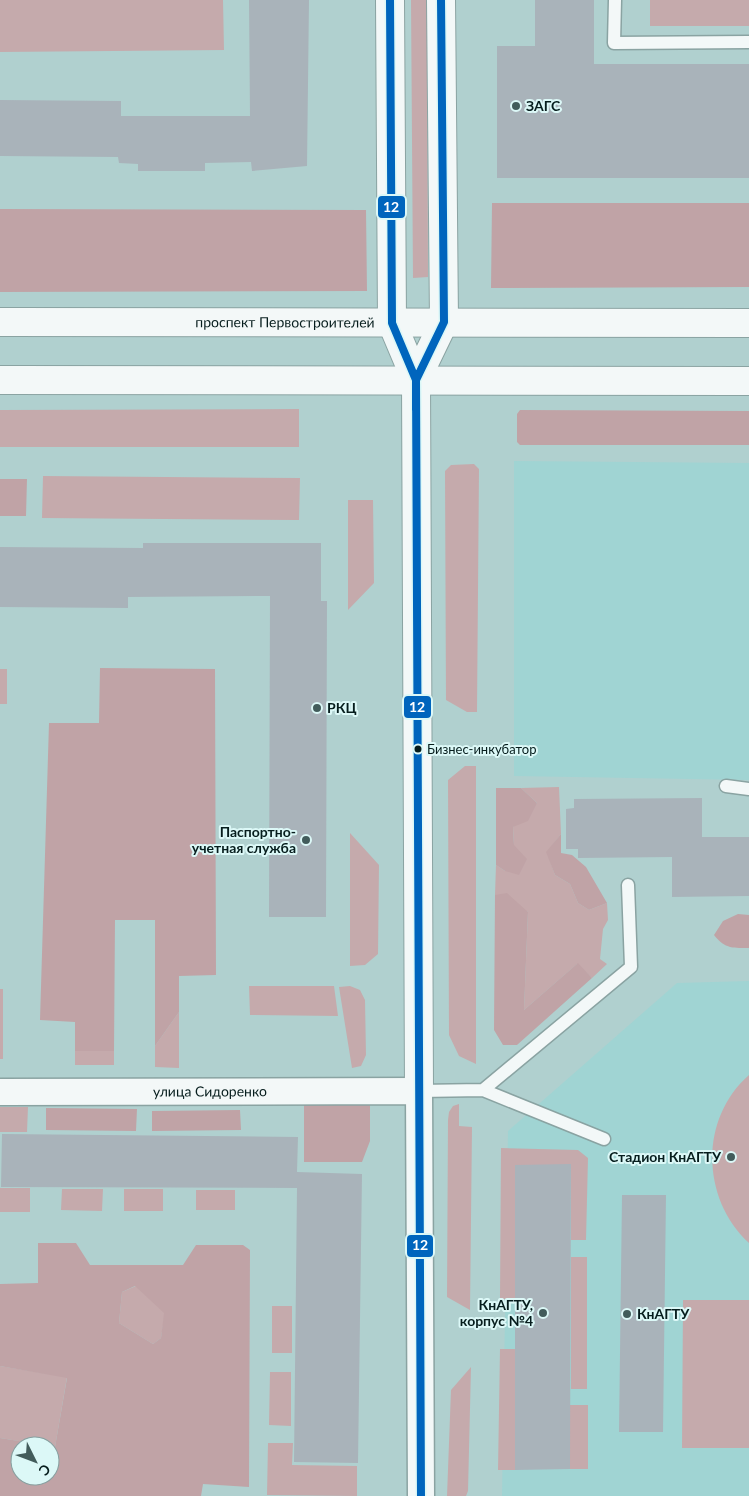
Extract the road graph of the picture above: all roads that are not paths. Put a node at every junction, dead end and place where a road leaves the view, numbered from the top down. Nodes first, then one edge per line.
1 (390, 0) edge
2 (441, 0) edge
3 (614, 0) edge
4 (749, 42) edge
5 (0, 322) edge
6 (444, 322) junction
7 (392, 323) junction
8 (749, 323) edge
9 (0, 380) edge
10 (416, 380) junction
11 (749, 381) edge
12 (726, 786) dead end
13 (749, 789) edge
14 (628, 884) dead end
15 (483, 1090) junction
16 (419, 1091) junction
17 (0, 1092) edge
18 (604, 1138) dead end
19 (421, 1496) edge

1 - 7 main road
2 - 6 main road
3 - 4 lane
5 - 7 main road, проспект Первостроителей
6 - 7 main road, проспект Первостроителей
6 - 8 main road, проспект Первостроителей
6 - 10 main road
7 - 10 main road
9 - 10 main road
10 - 11 main road
10 - 16 main road
12 - 13 lane
14 - 15 lane
15 - 16 lane
15 - 18 lane
16 - 17 street, улица Сидоренко
16 - 19 street

